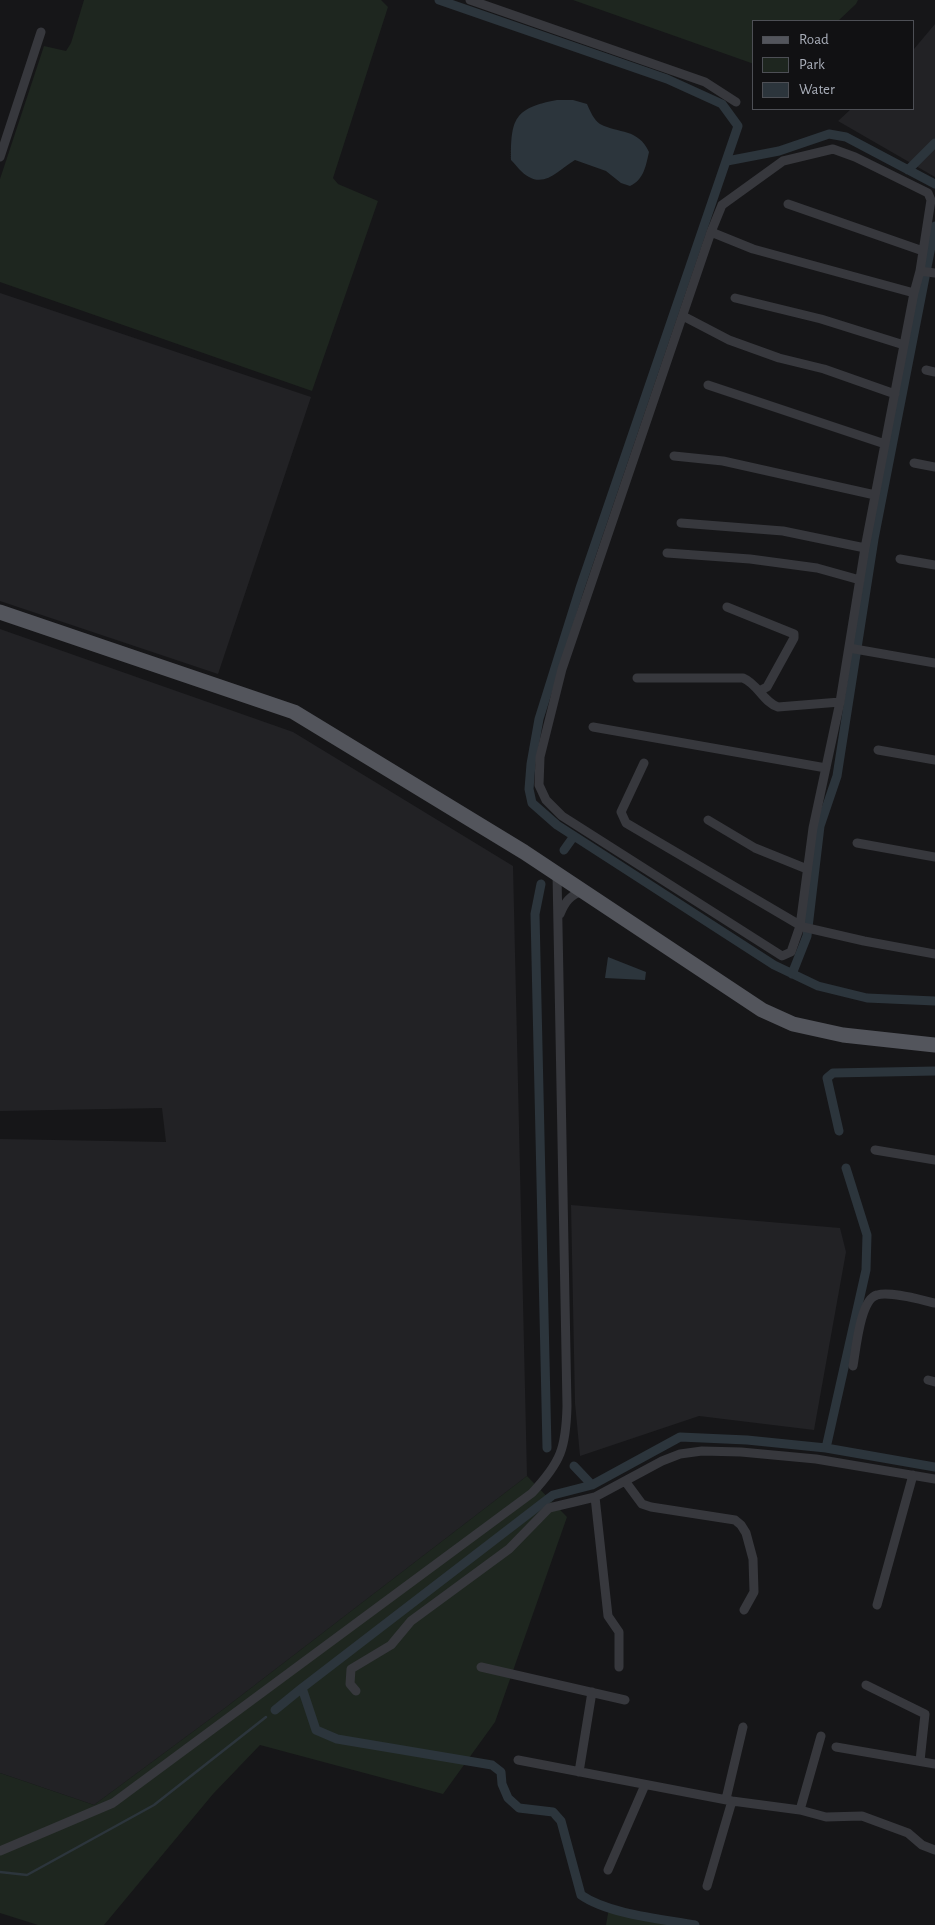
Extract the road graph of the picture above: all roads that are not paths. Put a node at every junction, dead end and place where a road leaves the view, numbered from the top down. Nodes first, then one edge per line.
1 (470, 0) edge
2 (41, 32) dead end
3 (736, 102) dead end
4 (0, 157) edge
5 (788, 204) dead end
6 (711, 232) junction
7 (923, 251) junction
8 (921, 271) junction
9 (934, 273) edge
10 (914, 293) junction
11 (735, 298) dead end
12 (682, 316) junction
13 (904, 345) junction
14 (708, 385) dead end
15 (895, 394) junction
16 (885, 444) junction
17 (674, 456) dead end
18 (914, 463) dead end
19 (935, 467) edge
20 (875, 495) junction
21 (681, 523) dead end
22 (865, 548) junction
23 (666, 553) dead end
24 (900, 558) dead end
25 (935, 565) edge
26 (860, 580) junction
27 (727, 608) dead end
28 (0, 612) edge
29 (851, 649) junction
30 (935, 663) edge
31 (637, 678) dead end
32 (759, 692) junction
33 (840, 702) junction
34 (593, 727) dead end
35 (878, 750) dead end
36 (935, 760) edge
37 (644, 763) dead end
38 (826, 768) junction
39 (708, 820) dead end
40 (857, 843) dead end
41 (935, 857) edge
42 (807, 869) junction
43 (557, 874) junction
44 (583, 890) junction
45 (558, 919) junction
46 (805, 928) junction
47 (935, 954) edge
48 (935, 1045) edge
49 (875, 1150) dead end
50 (935, 1160) edge
51 (935, 1303) edge
52 (853, 1366) dead end
53 (913, 1475) junction
54 (935, 1478) edge
55 (625, 1482) junction
56 (595, 1497) junction
57 (877, 1605) dead end
58 (744, 1610) dead end
59 (481, 1667) dead end
60 (619, 1667) dead end
61 (866, 1685) dead end
62 (356, 1691) dead end
63 (592, 1692) junction
64 (625, 1700) dead end
65 (743, 1727) dead end
66 (821, 1736) dead end
67 (836, 1747) dead end
68 (518, 1760) dead end
69 (920, 1761) junction
70 (935, 1764) edge
71 (578, 1772) junction
72 (645, 1785) junction
73 (729, 1800) junction
74 (800, 1810) junction
75 (935, 1850) edge
76 (0, 1851) edge
77 (608, 1870) dead end
78 (706, 1886) dead end

1 - 3 street
2 - 4 street
5 - 7 street
6 - 7 street
6 - 10 street
6 - 12 street
7 - 8 street
8 - 9 street
8 - 10 street
10 - 13 street
11 - 13 street
12 - 15 street
12 - 46 street
13 - 15 street
14 - 16 street
15 - 16 street
16 - 20 street
17 - 20 street
18 - 19 street
20 - 22 street
21 - 22 street
22 - 26 street
23 - 26 street
24 - 25 street
26 - 29 street
27 - 32 street
28 - 43 main road
29 - 30 street
29 - 33 street
31 - 32 street
32 - 33 street
33 - 38 street
34 - 38 street
35 - 36 street
37 - 46 street
38 - 42 street
39 - 42 street
40 - 41 street
42 - 46 street
43 - 44 main road
43 - 45 street
44 - 45 street
44 - 48 main road
45 - 76 street
46 - 47 street
49 - 50 street
51 - 52 street
53 - 54 street
53 - 55 street
53 - 57 street
55 - 56 street
55 - 58 street
56 - 60 street
56 - 62 street
59 - 63 street
61 - 69 street
63 - 64 street
63 - 71 street
65 - 73 street
66 - 74 street
67 - 69 street
68 - 71 street
69 - 70 street
71 - 72 street
72 - 73 street
72 - 77 street
73 - 74 street
73 - 78 street
74 - 75 street

